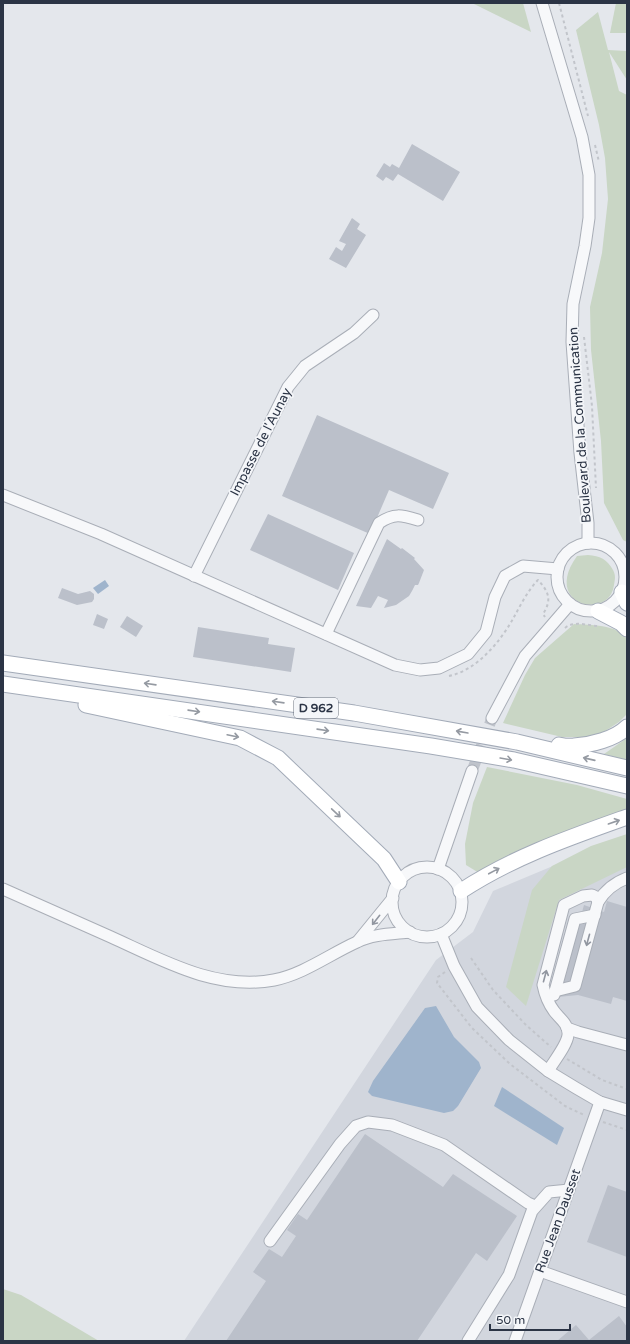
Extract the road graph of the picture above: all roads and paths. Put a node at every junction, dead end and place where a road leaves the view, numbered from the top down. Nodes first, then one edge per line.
1 (542, 3) edge
2 (373, 315) dead end
3 (3, 495) edge
4 (418, 520) dead end
5 (588, 543) junction
6 (558, 569) junction
7 (626, 572) edge
8 (194, 576) junction
9 (625, 598) edge
10 (570, 604) junction
11 (598, 611) junction
12 (552, 624) junction
13 (624, 626) edge
14 (326, 634) junction
15 (3, 663) edge
16 (448, 676) dead end
17 (3, 684) edge
18 (3, 688) edge
19 (492, 718) tunnel mouth
20 (627, 727) edge
21 (517, 742) junction
22 (627, 768) edge
23 (472, 771) tunnel mouth
24 (627, 786) edge
25 (627, 817) edge
26 (438, 869) junction
27 (627, 878) edge
28 (399, 882) junction
29 (3, 889) edge
30 (461, 891) junction
31 (393, 898) junction
32 (598, 902) junction
33 (594, 915) junction
34 (410, 932) junction
35 (441, 934) junction
36 (358, 941) junction
37 (471, 958) dead end
38 (555, 991) junction
39 (554, 1012) junction
40 (567, 1028) junction
41 (627, 1045) edge
42 (559, 1053) junction
43 (548, 1071) junction
44 (627, 1089) edge
45 (600, 1102) junction
46 (627, 1110) edge
47 (569, 1190) junction
48 (535, 1206) junction
49 (270, 1242) dead end
50 (540, 1271) junction
51 (627, 1302) edge
52 (468, 1341) edge
53 (515, 1341) edge

1 - 5 street, Boulevard de la Communication
2 - 8 street, Impasse de l'Aunay
3 - 8 street
4 - 14 street
5 - 6 street
5 - 7 street
6 - 10 street
6 - 14 street
7 - 9 street
8 - 14 street
9 - 11 street
10 - 11 street
10 - 12 street
11 - 13 main road
12 - 13 path
12 - 16 path
12 - 19 street
21 -> 15 main road, D 962
17 -> 24 main road, D 962
18 -> 28 main road
20 - 21 main road
22 -> 21 main road, D 962
23 - 26 street
30 -> 25 main road
26 - 28 street
26 - 30 street
27 - 32 street
28 - 31 street
29 - 36 street
30 - 35 street
31 - 34 street
31 -> 36 street
32 - 33 street
39 -> 32 street
33 - 38 street
33 -> 38 street
34 - 35 street
34 - 36 street
35 - 43 street
37 - 42 path
38 - 39 street
39 - 40 street
40 - 41 street
40 - 42 street
42 - 43 street
42 - 44 path
43 - 45 street
45 - 46 street
45 - 47 street, Rue Jean Dausset
47 - 48 street
47 - 50 street, Rue Jean Dausset
48 - 49 street
48 - 52 street
50 - 51 street
50 - 53 street, Rue Jean Dausset

